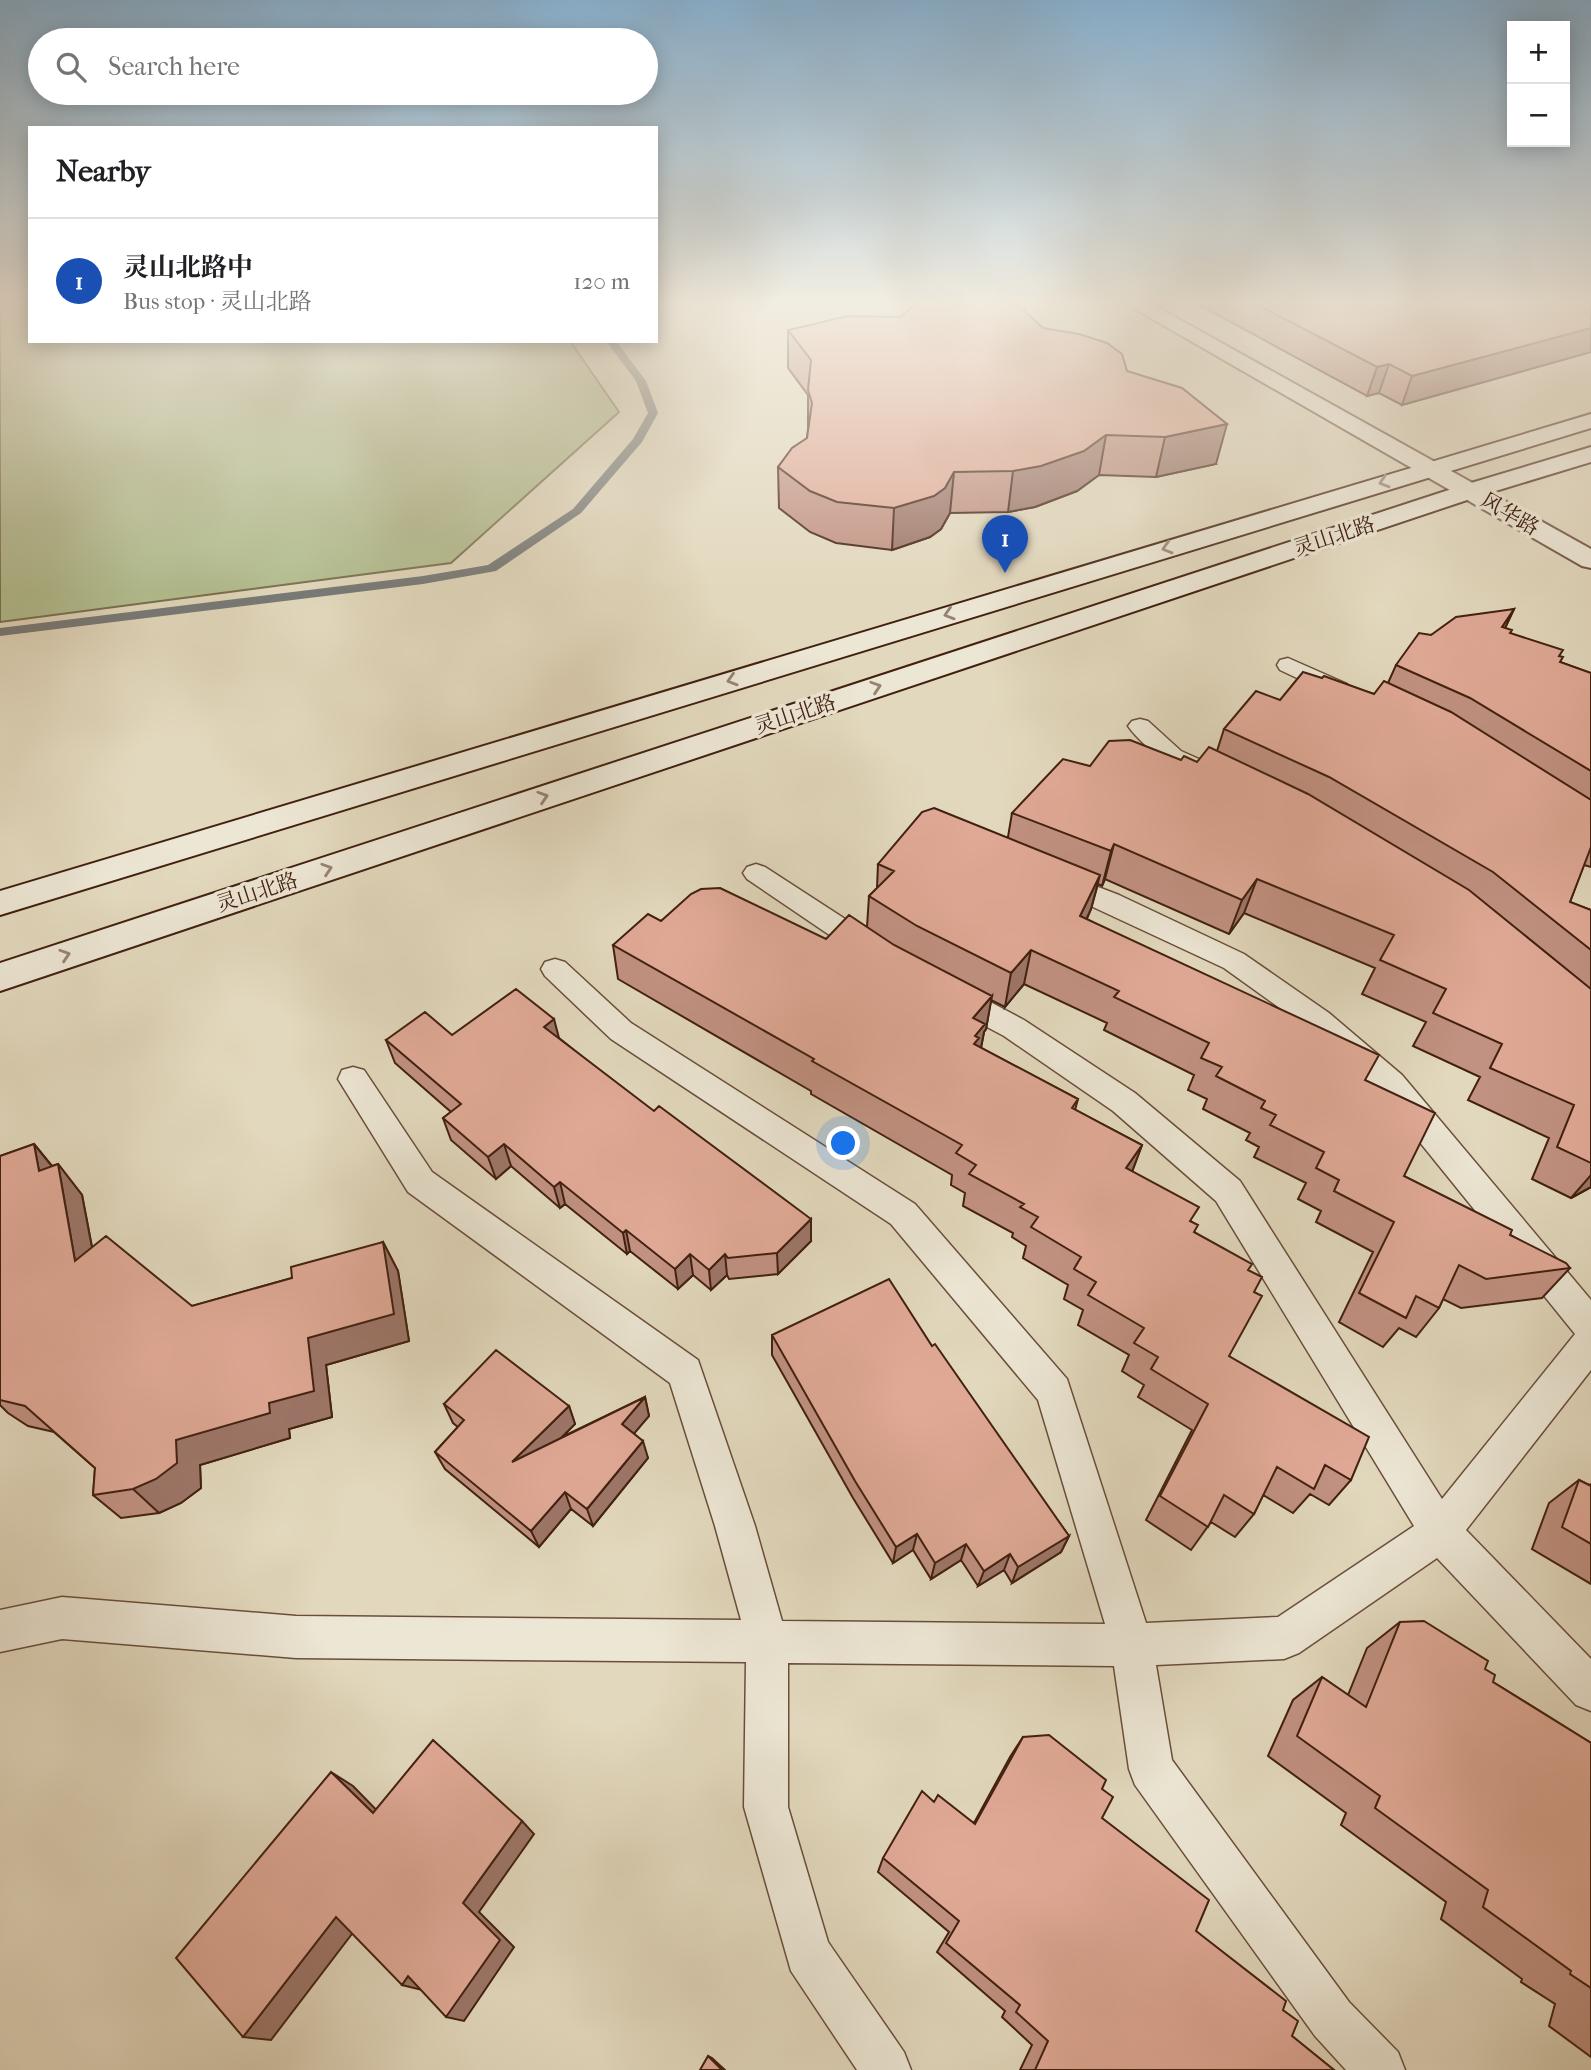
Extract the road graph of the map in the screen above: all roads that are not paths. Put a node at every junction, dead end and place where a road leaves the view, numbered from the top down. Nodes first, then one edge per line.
1 (1306, 399) edge
2 (1591, 421) edge
3 (1591, 454) edge
4 (1430, 468) junction
5 (1470, 491) junction
6 (1591, 560) edge
7 (1288, 665) dead end
8 (1360, 699) edge
9 (1140, 726) dead end
10 (1233, 785) edge
11 (1035, 871) edge
12 (756, 873) dead end
13 (0, 903) edge
14 (891, 962) edge
15 (555, 969) dead end
16 (0, 977) edge
17 (924, 981) edge
18 (353, 1079) dead end
19 (1591, 1326) edge
20 (1591, 1342) edge
21 (1440, 1532) junction
22 (0, 1631) edge
23 (767, 1641) junction
24 (1132, 1645) junction
25 (1591, 1690) edge
26 (886, 2070) edge
27 (1380, 2070) edge

1 - 4 main road, 风华路
2 - 4 main road, 灵山北路
3 - 5 main road, 灵山北路
4 - 5 main road, 风华路
4 -> 13 main road, 灵山北路
5 - 6 main road, 风华路
16 -> 5 main road, 灵山北路
7 - 8 lane
9 - 10 lane
11 - 19 lane
12 - 14 lane
15 - 24 lane
17 - 21 lane
18 - 23 lane
20 - 21 lane
21 - 24 lane
21 - 25 lane
22 - 23 lane
23 - 24 lane
23 - 26 lane
24 - 27 lane

